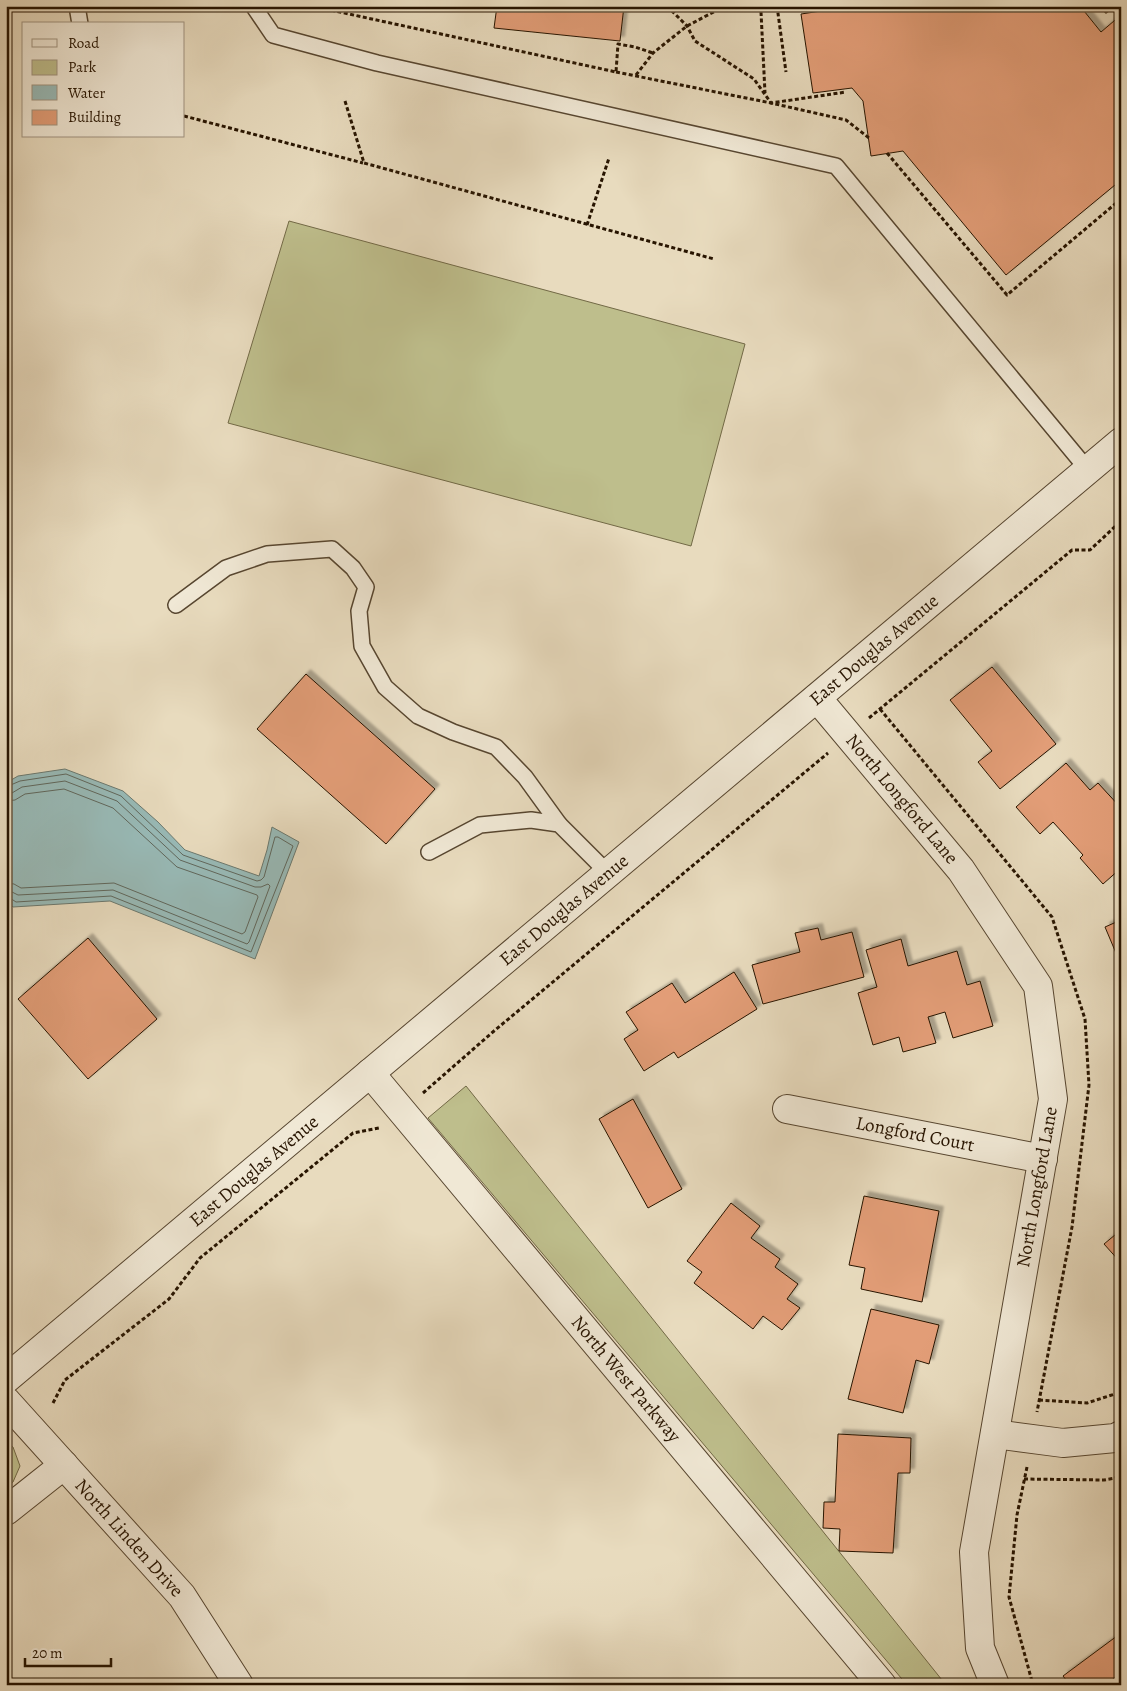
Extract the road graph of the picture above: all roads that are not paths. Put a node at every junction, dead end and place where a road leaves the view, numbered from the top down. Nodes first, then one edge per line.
1 (77, 6) edge
2 (254, 7) edge
3 (80, 22) edge
4 (1121, 442) edge
5 (1088, 470) junction
6 (176, 605) dead end
7 (817, 698) junction
8 (559, 824) junction
9 (429, 852) dead end
10 (608, 873) junction
11 (370, 1073) junction
12 (788, 1109) dead end
13 (1043, 1159) junction
14 (6, 1379) edge
15 (6, 1401) edge
16 (995, 1434) junction
17 (1121, 1435) edge
18 (64, 1465) junction
19 (6, 1512) edge
20 (239, 1685) edge
21 (882, 1685) edge
22 (995, 1685) edge

1 - 3 lane
2 - 5 lane
4 - 5 street, East Douglas Avenue
5 - 7 street, East Douglas Avenue
6 - 8 lane
7 - 10 street, East Douglas Avenue
7 - 13 street, North Longford Lane
8 - 9 lane
8 - 10 lane
10 - 11 street, East Douglas Avenue
11 - 14 street, East Douglas Avenue
11 - 21 street, North West Parkway
12 - 13 street, Longford Court
13 - 16 street, North Longford Lane
15 - 18 street, North Linden Drive
16 - 17 street
16 - 22 street, North Longford Lane
18 - 19 street
18 - 20 street, North Linden Drive

